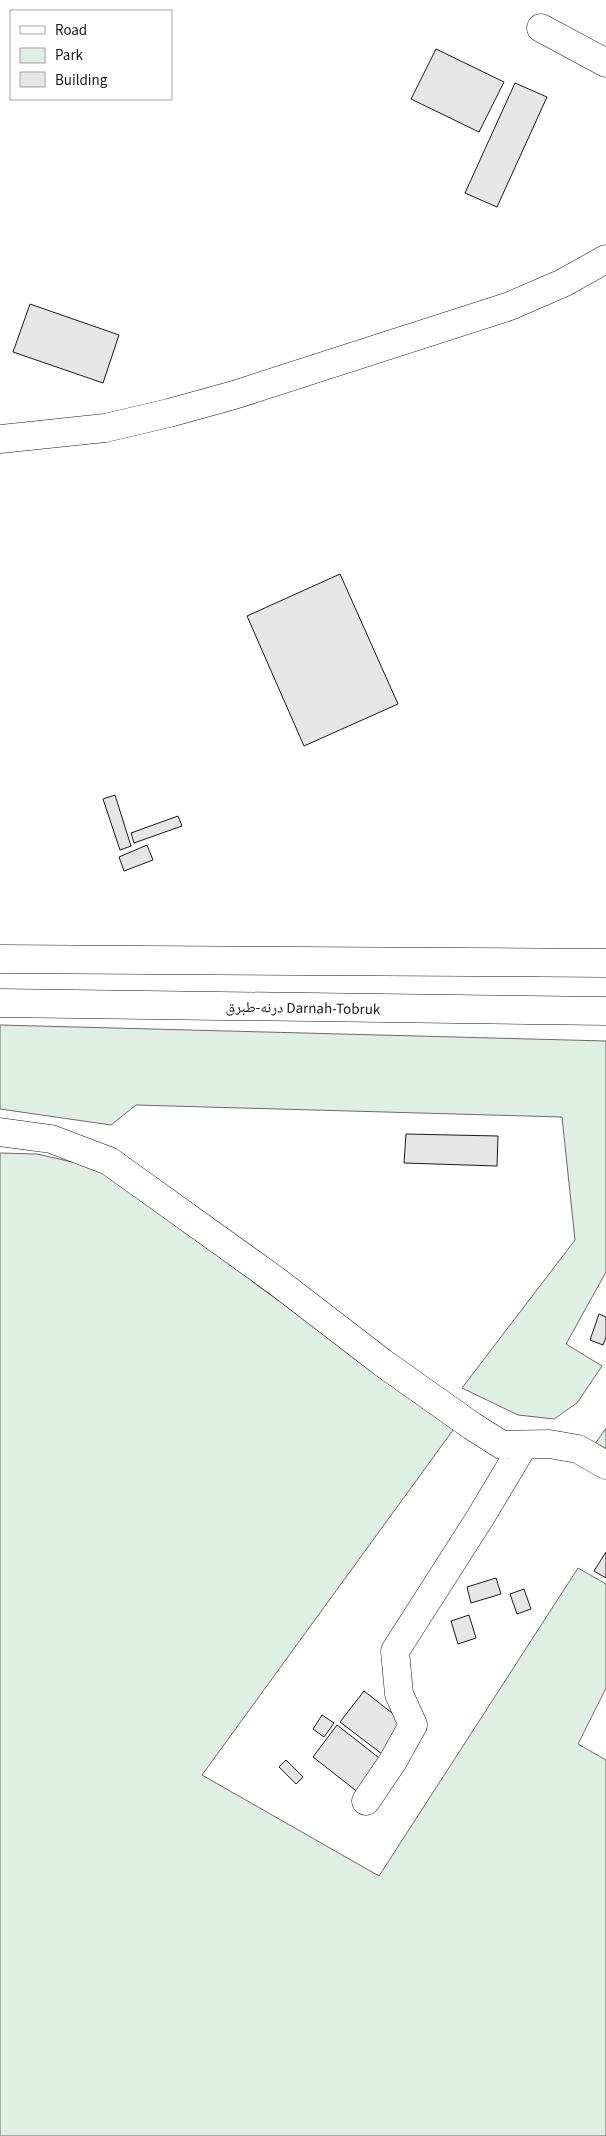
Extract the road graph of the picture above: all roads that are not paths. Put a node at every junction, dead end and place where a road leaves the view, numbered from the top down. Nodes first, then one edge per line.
1 (542, 28) dead end
2 (606, 63) edge
3 (606, 259) edge
4 (0, 439) edge
5 (0, 959) edge
6 (606, 963) edge
7 (0, 1004) edge
8 (606, 1011) edge
9 (0, 1132) edge
10 (523, 1446) junction
11 (606, 1465) edge
12 (366, 1801) dead end

1 - 2 main road
3 - 4 main road
5 - 6 main road
7 - 8 main road, درنه-طبرق Darnah-Tobruk
9 - 10 main road
10 - 11 main road
10 - 12 main road

